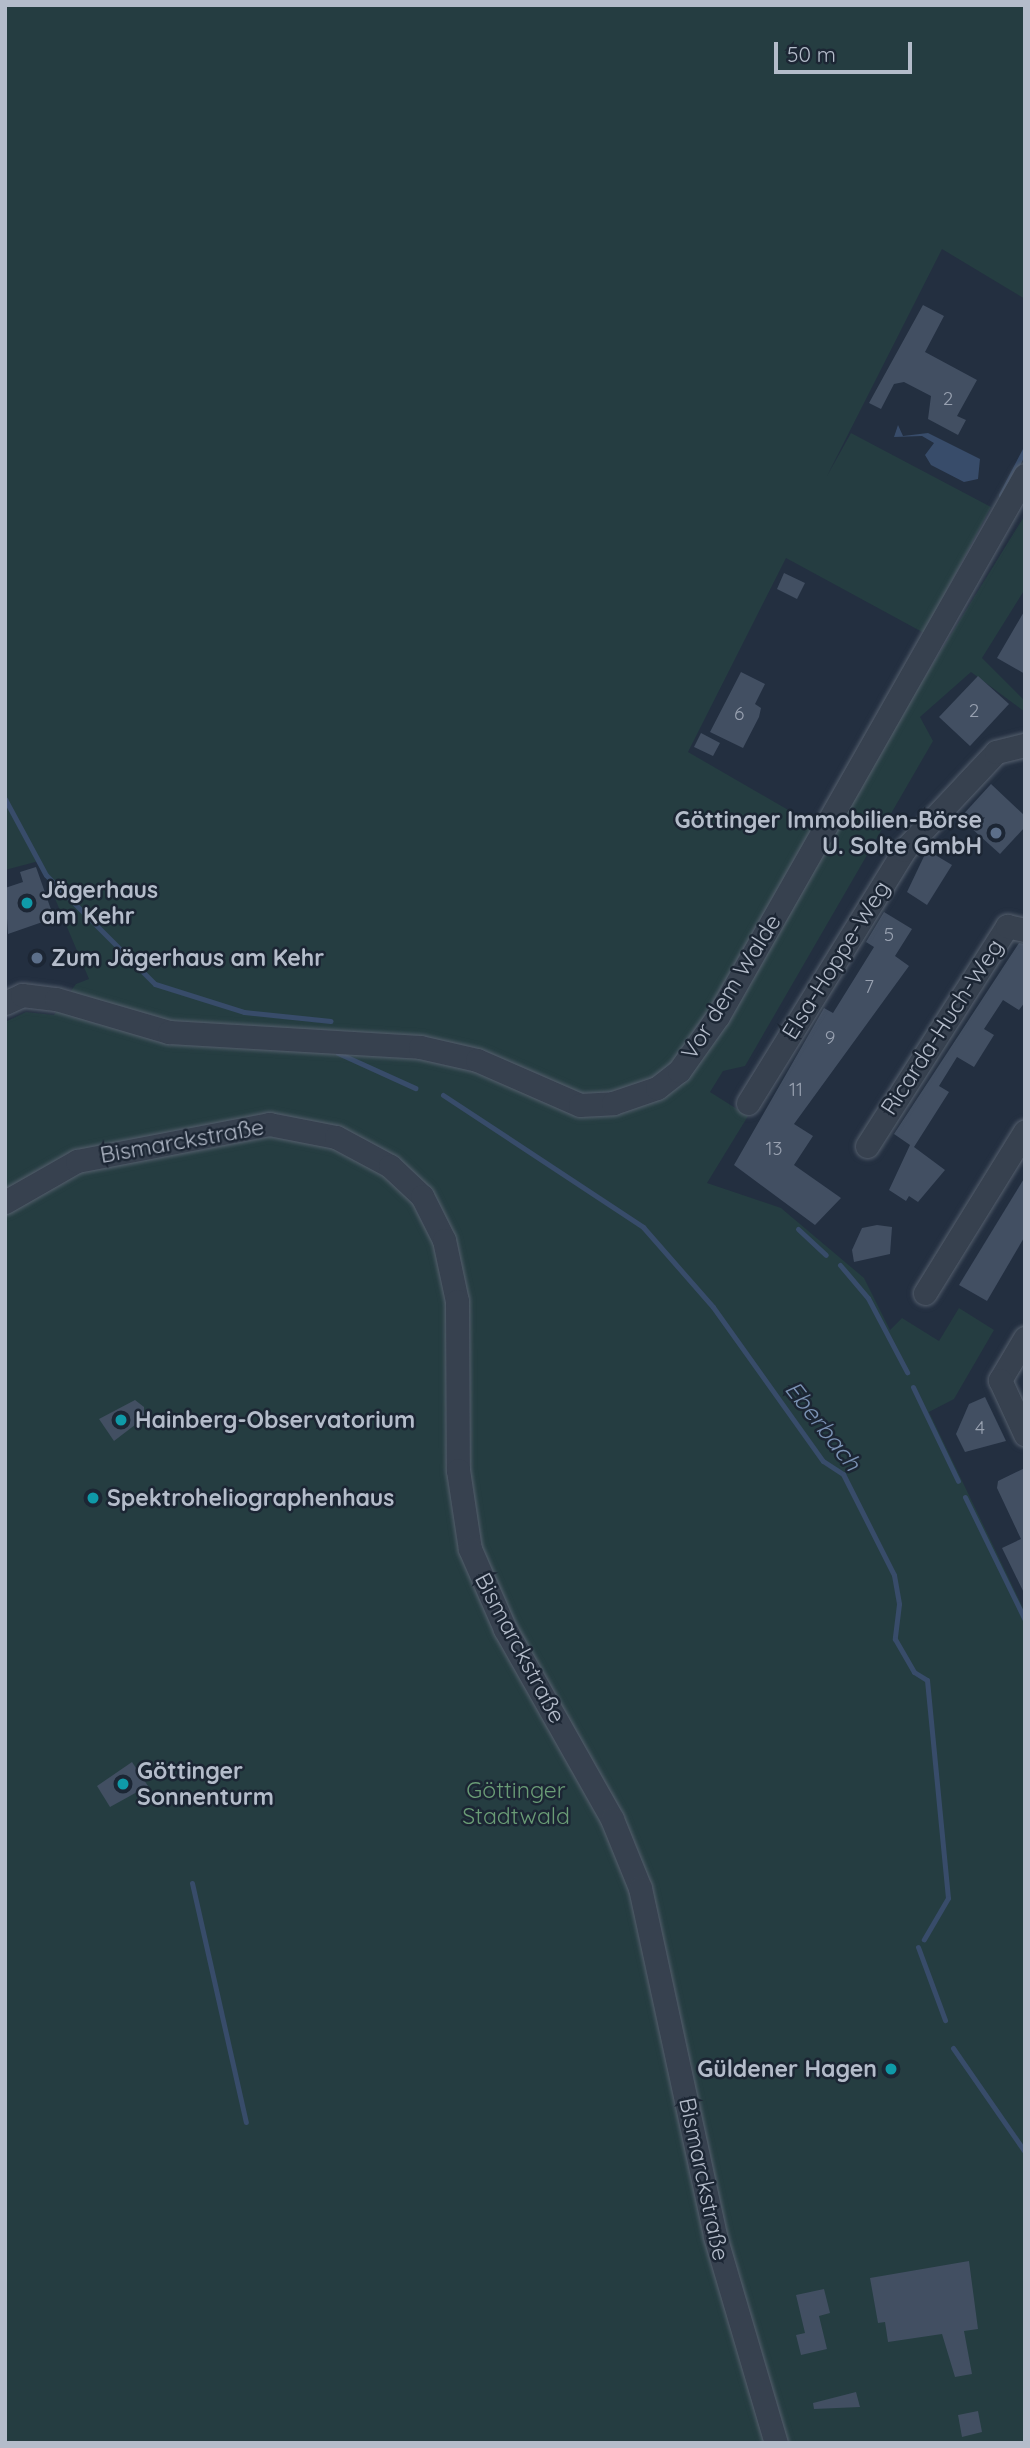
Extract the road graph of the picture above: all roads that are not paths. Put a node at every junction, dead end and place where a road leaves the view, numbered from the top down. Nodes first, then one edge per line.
1 (1025, 475) edge
2 (1025, 745) edge
3 (1025, 930) edge
4 (5, 1003) edge
5 (748, 1103) dead end
6 (1025, 1131) edge
7 (867, 1146) dead end
8 (5, 1202) edge
9 (925, 1293) dead end
10 (1025, 1338) edge
11 (1025, 1434) edge
12 (776, 2443) edge

1 - 4 street, Vor dem Walde
2 - 5 street, Elsa-Hoppe-Weg
3 - 7 street, Ricarda-Huch-Weg
6 - 9 street
8 - 12 street, Bismarckstraße
10 - 11 street

